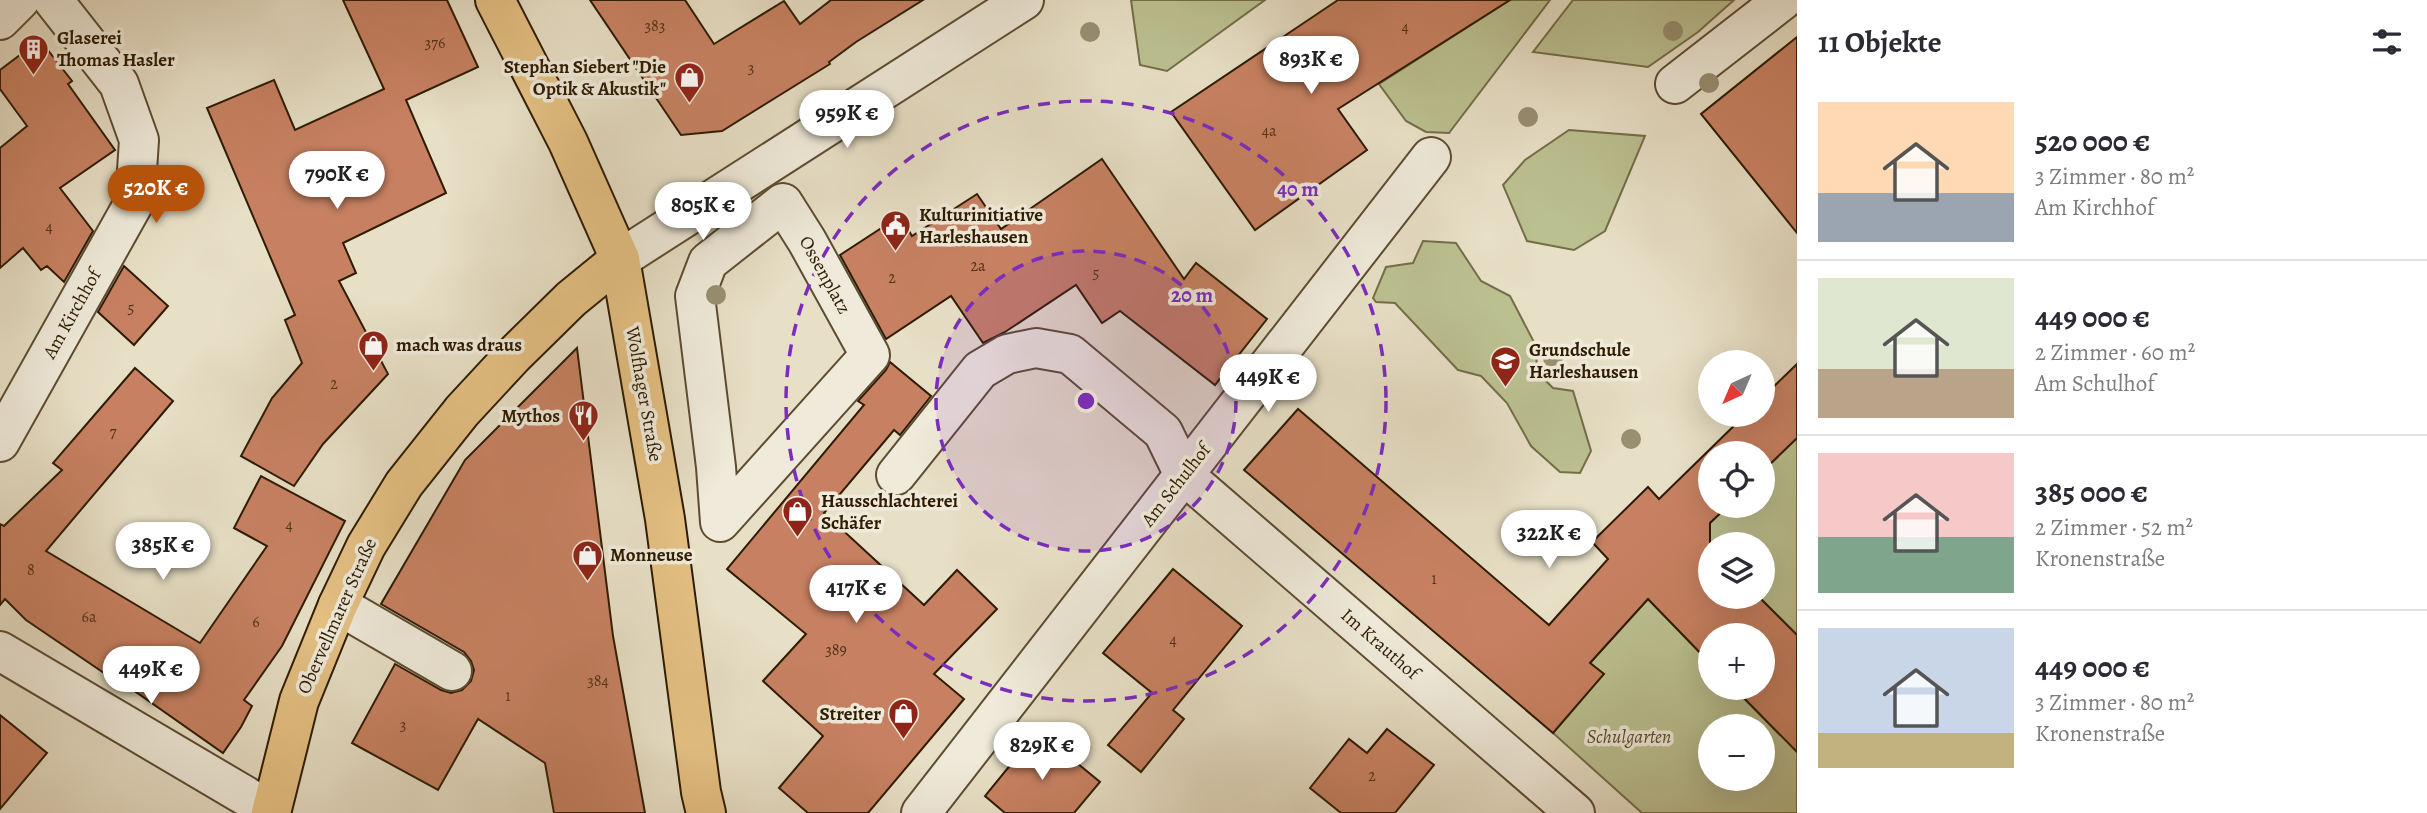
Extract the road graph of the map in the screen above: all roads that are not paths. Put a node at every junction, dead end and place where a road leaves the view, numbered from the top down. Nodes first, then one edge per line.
1 (20, 0) edge
2 (53, 0) edge
3 (495, 0) edge
4 (1024, 0) edge
5 (1783, 0) edge
6 (0, 20) edge
7 (1675, 84) dead end
8 (1431, 157) dead end
9 (620, 259) junction
10 (0, 442) edge
11 (896, 475) dead end
12 (1184, 475) junction
13 (720, 522) joint
14 (338, 605) junction
15 (0, 651) edge
16 (452, 671) dead end
17 (271, 812) edge
18 (1573, 812) edge
19 (706, 813) edge
20 (921, 813) edge

1 - 6 street
2 - 10 street, Am Kirchhof
3 - 9 main road, Wolfhager Straße
4 - 9 street
5 - 7 street
8 - 12 street, Am Schulhof
9 - 14 main road, Obervellmarer Straße
9 - 19 main road, Wolfhager Straße
11 - 12 street
12 - 18 street, Im Krauthof
12 - 20 street, Am Schulhof
13 - 13 street, Ossenplatz
14 - 16 street
14 - 17 main road, Obervellmarer Straße
15 - 17 street

